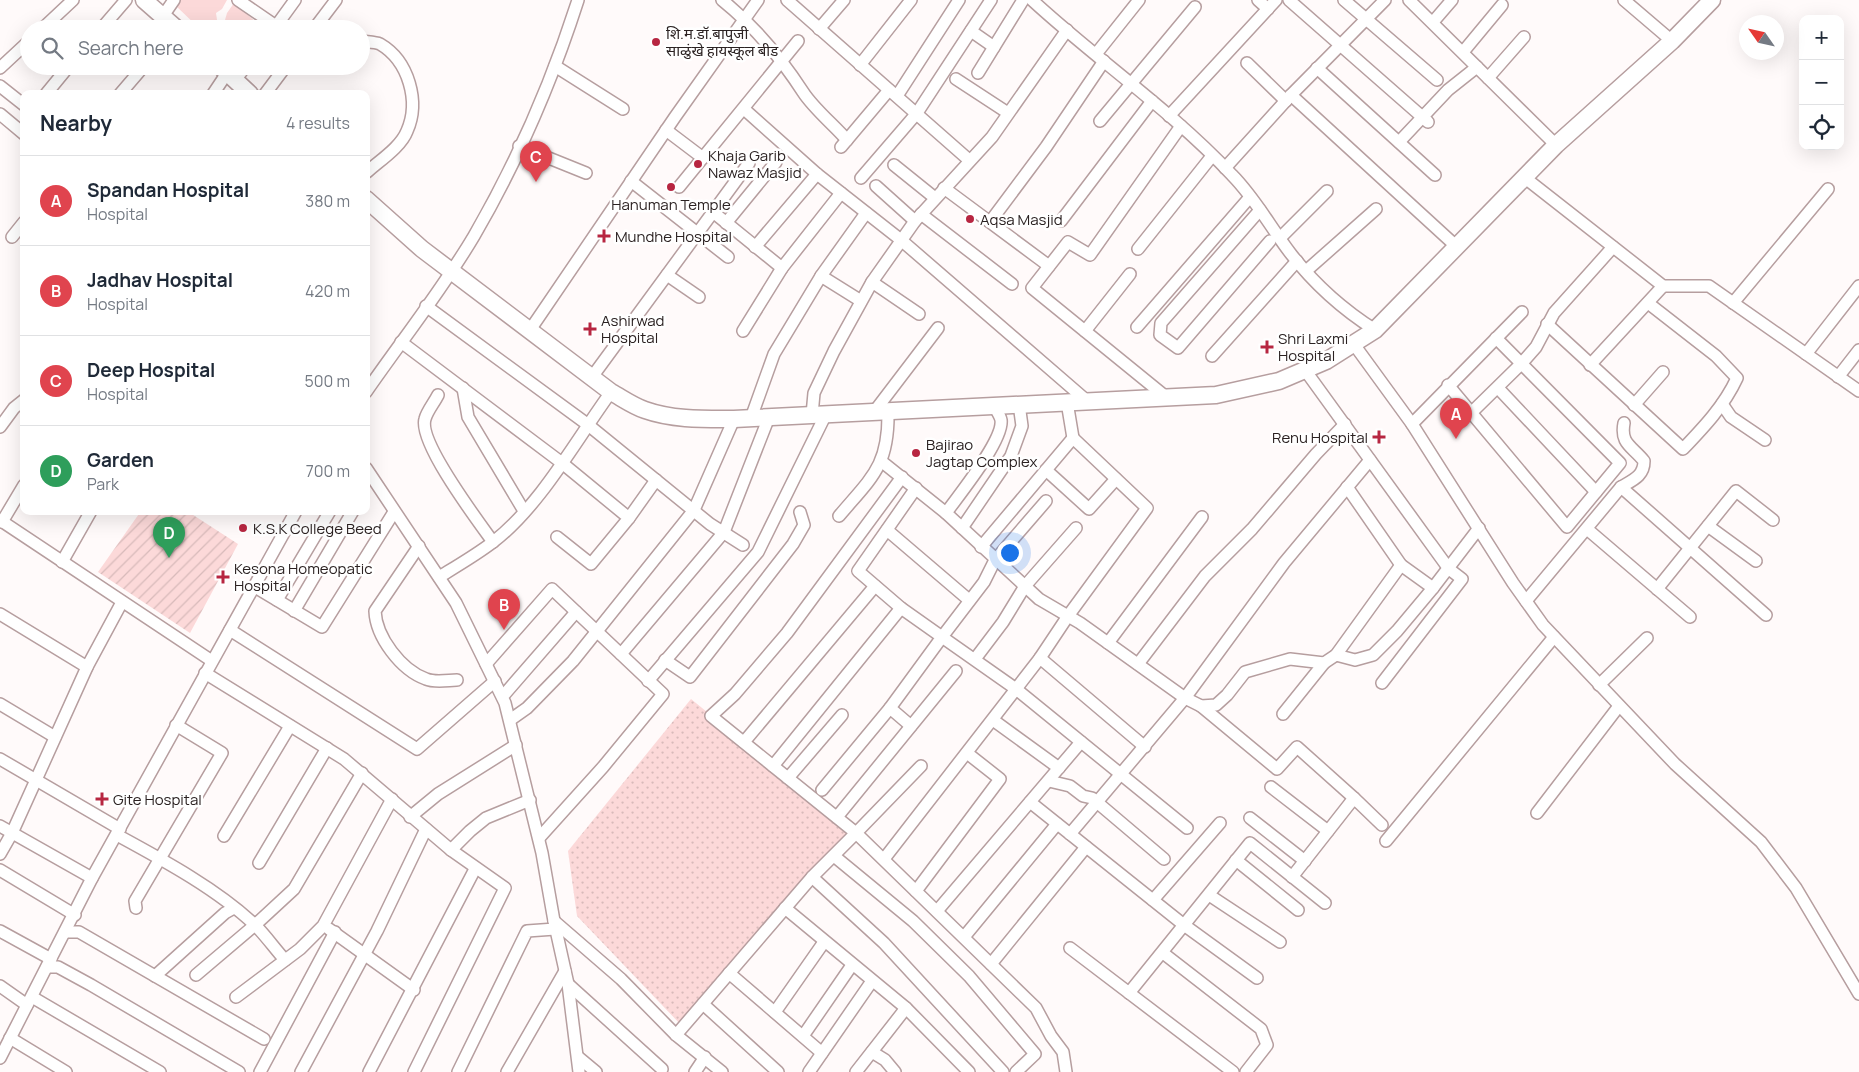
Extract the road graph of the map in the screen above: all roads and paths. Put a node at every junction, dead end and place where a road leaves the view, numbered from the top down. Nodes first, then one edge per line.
1 (73, 0) edge
2 (126, 0) edge
3 (144, 0) edge
4 (174, 0) edge
5 (238, 0) edge
6 (295, 0) edge
7 (336, 0) edge
8 (578, 0) edge
9 (722, 0) edge
10 (758, 0) edge
11 (787, 0) edge
12 (844, 0) edge
13 (911, 0) edge
14 (959, 0) edge
15 (991, 0) edge
16 (1023, 0) edge
17 (1032, 0) edge
18 (1139, 0) edge
19 (1258, 0) edge
20 (1289, 0) edge
21 (1384, 0) edge
22 (1410, 0) edge
23 (1452, 0) edge
24 (1624, 0) edge
25 (1712, 0) edge
26 (1349, 2) edge
27 (1272, 4) edge
28 (1502, 5) dead end
29 (1195, 7) dead end
30 (162, 16) junction
31 (745, 18) junction
32 (1366, 19) junction
33 (52, 20) edge
34 (109, 20) edge
35 (167, 20) edge
36 (265, 20) edge
37 (280, 20) edge
38 (321, 20) edge
39 (1433, 22) junction
40 (819, 29) junction
41 (1067, 30) junction
42 (971, 31) junction
43 (1524, 37) dead end
44 (798, 41) dead end
45 (1672, 41) junction
46 (370, 42) edge
47 (1340, 45) junction
48 (994, 47) junction
49 (20, 49) edge
50 (1463, 52) junction
51 (1100, 58) junction
52 (782, 62) junction
53 (1247, 64) dead end
54 (860, 65) junction
55 (555, 66) junction
56 (1478, 67) junction
57 (0, 68) edge
58 (1317, 68) junction
59 (978, 73) dead end
60 (62, 75) edge
61 (136, 75) edge
62 (226, 75) edge
63 (229, 75) edge
64 (279, 75) edge
65 (1488, 78) junction
66 (956, 79) dead end
67 (1437, 80) dead end
68 (1132, 84) junction
69 (0, 86) edge
70 (49, 90) edge
71 (123, 90) edge
72 (216, 90) edge
73 (246, 90) edge
74 (268, 90) edge
75 (893, 93) junction
76 (1288, 98) junction
77 (1152, 100) junction
78 (20, 102) edge
79 (744, 109) junction
80 (623, 110) dead end
81 (1008, 113) junction
82 (0, 114) edge
83 (917, 114) junction
84 (1169, 116) junction
85 (1426, 120) junction
86 (1100, 121) dead end
87 (1181, 126) junction
88 (666, 130) junction
89 (20, 131) edge
90 (1399, 142) junction
91 (1556, 145) junction
92 (520, 146) junction
93 (1212, 156) junction
94 (703, 158) junction
95 (969, 160) junction
96 (776, 162) dead end
97 (749, 163) dead end
98 (894, 165) dead end
99 (1225, 168) junction
100 (370, 169) edge
101 (586, 172) dead end
102 (816, 174) junction
103 (1435, 175) dead end
104 (861, 178) dead end
105 (1524, 178) junction
106 (631, 181) junction
107 (679, 186) dead end
108 (876, 186) dead end
109 (944, 188) junction
110 (1828, 189) dead end
111 (1327, 191) dead end
112 (841, 193) junction
113 (1250, 197) junction
114 (934, 198) junction
115 (370, 203) edge
116 (1376, 209) dead end
117 (1260, 210) junction
118 (713, 212) junction
119 (866, 213) junction
120 (918, 217) junction
121 (1061, 221) dead end
122 (990, 222) junction
123 (726, 223) junction
124 (20, 227) edge
125 (697, 234) junction
126 (12, 237) dead end
127 (1275, 239) junction
128 (900, 240) junction
129 (1457, 246) junction
130 (755, 247) junction
131 (1613, 247) junction
132 (1138, 249) dead end
133 (728, 257) dead end
134 (1297, 261) junction
135 (1049, 266) junction
136 (782, 268) junction
137 (452, 271) junction
138 (1306, 271) junction
139 (1130, 274) dead end
140 (667, 275) junction
141 (821, 276) junction
142 (872, 282) junction
143 (1012, 284) dead end
144 (1663, 286) junction
145 (1859, 286) edge
146 (699, 298) dead end
147 (861, 301) junction
148 (1648, 303) junction
149 (1733, 303) junction
150 (426, 306) junction
151 (1522, 312) dead end
152 (919, 314) dead end
153 (1547, 324) junction
154 (1137, 327) dead end
155 (938, 328) dead end
156 (530, 330) junction
157 (1375, 330) junction
158 (742, 331) dead end
159 (1085, 331) junction
160 (1496, 338) junction
161 (401, 342) junction
162 (1353, 343) junction
163 (1859, 350) edge
164 (1806, 354) junction
165 (1212, 356) dead end
166 (1522, 364) junction
167 (1590, 365) junction
168 (1305, 370) junction
169 (1663, 372) dead end
170 (1838, 376) junction
171 (592, 377) junction
172 (1448, 385) junction
173 (370, 386) edge
174 (463, 388) junction
175 (1498, 388) junction
176 (1859, 391) edge
177 (610, 392) junction
178 (438, 395) dead end
179 (1166, 397) junction
180 (1087, 401) junction
181 (1067, 402) junction
182 (20, 403) edge
183 (1019, 404) junction
184 (1634, 404) junction
185 (1722, 404) junction
186 (994, 406) junction
187 (14, 408) junction
188 (881, 411) junction
189 (20, 412) edge
190 (1471, 413) junction
191 (819, 414) junction
192 (769, 417) junction
193 (751, 418) junction
194 (734, 419) junction
195 (1624, 423) dead end
196 (587, 424) junction
197 (1345, 424) junction
198 (1412, 424) junction
199 (0, 427) edge
200 (1073, 438) junction
201 (1765, 440) dead end
202 (1370, 460) junction
203 (881, 461) junction
204 (562, 463) junction
205 (1046, 470) junction
206 (370, 474) edge
207 (902, 477) junction
208 (373, 479) junction
209 (1116, 479) junction
210 (656, 480) junction
211 (370, 484) edge
212 (1347, 487) junction
213 (1621, 487) junction
214 (916, 488) junction
215 (20, 491) edge
216 (1596, 492) junction
217 (1046, 501) dead end
218 (694, 510) junction
219 (524, 511) junction
220 (394, 512) junction
221 (800, 512) dead end
222 (946, 513) junction
223 (89, 515) edge
224 (294, 515) edge
225 (328, 515) edge
226 (352, 515) edge
227 (839, 516) dead end
228 (1202, 517) dead end
229 (629, 518) junction
230 (1773, 520) dead end
231 (1, 521) edge
232 (1708, 526) junction
233 (962, 528) junction
234 (1076, 528) dead end
235 (1479, 528) junction
236 (1587, 529) junction
237 (887, 530) junction
238 (724, 532) junction
239 (557, 537) dead end
240 (493, 542) junction
241 (743, 545) dead end
242 (419, 546) junction
243 (981, 547) junction
244 (1690, 548) junction
245 (752, 558) junction
246 (995, 560) junction
247 (1756, 561) dead end
248 (62, 562) junction
249 (1400, 565) junction
250 (1449, 569) junction
251 (771, 571) junction
252 (439, 577) junction
253 (875, 586) junction
254 (1025, 586) junction
255 (255, 587) junction
256 (1434, 588) junction
257 (1657, 589) junction
258 (277, 600) junction
259 (968, 600) junction
260 (1526, 601) junction
261 (122, 602) junction
262 (901, 608) junction
263 (294, 611) junction
264 (576, 612) junction
265 (0, 614) edge
266 (1766, 615) dead end
267 (1068, 616) junction
268 (1690, 618) dead end
269 (230, 630) junction
270 (597, 633) junction
271 (942, 637) junction
272 (1554, 637) junction
273 (1647, 638) dead end
274 (1108, 643) junction
275 (621, 654) junction
276 (1336, 655) junction
277 (1040, 658) junction
278 (975, 659) junction
279 (665, 660) junction
280 (212, 661) junction
281 (1324, 663) junction
282 (486, 664) junction
283 (1138, 664) junction
284 (87, 667) junction
285 (956, 671) dead end
286 (205, 673) junction
287 (458, 680) dead end
288 (495, 681) junction
289 (648, 681) junction
290 (1382, 683) dead end
291 (1599, 685) junction
292 (1016, 690) junction
293 (503, 696) junction
294 (1185, 698) junction
295 (0, 704) edge
296 (1201, 706) junction
297 (1619, 706) junction
298 (890, 708) junction
299 (1283, 714) dead end
300 (842, 715) dead end
301 (510, 720) junction
302 (993, 720) junction
303 (176, 725) junction
304 (290, 726) junction
305 (910, 726) junction
306 (55, 737) junction
307 (744, 742) junction
308 (1081, 742) junction
309 (516, 745) junction
310 (1144, 746) junction
311 (327, 748) junction
312 (967, 753) junction
313 (0, 758) edge
314 (773, 766) junction
315 (921, 766) dead end
316 (1059, 768) junction
317 (362, 773) junction
318 (1121, 774) junction
319 (788, 778) junction
320 (37, 780) junction
321 (1048, 781) junction
322 (1271, 787) dead end
323 (822, 790) dead end
324 (1354, 798) junction
325 (392, 799) junction
326 (530, 800) junction
327 (1030, 802) junction
328 (1097, 803) junction
329 (1537, 813) dead end
330 (410, 817) junction
331 (837, 817) junction
332 (1250, 818) dead end
333 (1220, 823) dead end
334 (1057, 824) junction
335 (1382, 824) dead end
336 (0, 826) edge
337 (1187, 828) dead end
338 (426, 830) junction
339 (1328, 831) junction
340 (118, 832) junction
341 (12, 833) junction
342 (856, 833) junction
343 (1070, 834) junction
344 (224, 836) dead end
345 (539, 838) junction
346 (1386, 841) dead end
347 (1086, 847) junction
348 (451, 850) junction
349 (0, 854) edge
350 (834, 856) junction
351 (160, 859) junction
352 (884, 859) junction
353 (1164, 859) dead end
354 (1236, 860) junction
355 (1305, 861) junction
356 (259, 863) dead end
357 (475, 869) junction
358 (0, 870) edge
359 (812, 877) junction
360 (1292, 877) junction
361 (92, 878) junction
362 (916, 891) junction
363 (1208, 894) junction
364 (1153, 900) junction
365 (1325, 903) dead end
366 (136, 908) dead end
367 (234, 908) junction
368 (785, 908) junction
369 (1298, 910) dead end
370 (937, 911) junction
371 (74, 914) junction
372 (255, 925) junction
373 (555, 925) junction
374 (1184, 925) junction
375 (323, 926) junction
376 (0, 931) edge
377 (66, 932) junction
378 (335, 932) junction
379 (964, 937) junction
380 (824, 942) junction
381 (1280, 942) dead end
382 (1070, 948) dead end
383 (364, 953) junction
384 (1163, 953) junction
385 (285, 960) junction
386 (49, 963) junction
387 (991, 964) junction
388 (852, 965) junction
389 (565, 971) junction
390 (729, 974) junction
391 (196, 975) dead end
392 (155, 976) junction
393 (1257, 978) dead end
394 (872, 980) junction
395 (568, 984) junction
396 (0, 986) edge
397 (414, 990) junction
398 (1129, 993) junction
399 (1859, 994) edge
400 (236, 997) dead end
401 (29, 1001) junction
402 (703, 1004) junction
403 (906, 1008) junction
404 (775, 1012) junction
405 (676, 1036) junction
406 (803, 1036) junction
407 (10, 1038) junction
408 (264, 1039) dead end
409 (872, 1052) junction
410 (822, 1053) junction
411 (578, 1057) junction
412 (705, 1057) junction
413 (0, 1058) edge
414 (662, 1069) dead end
415 (66, 1072) edge
416 (160, 1072) edge
417 (239, 1072) edge
418 (260, 1072) edge
419 (301, 1072) edge
420 (369, 1072) edge
421 (414, 1072) edge
422 (458, 1072) edge
423 (507, 1072) edge
424 (579, 1072) edge
425 (596, 1072) edge
426 (695, 1072) edge
427 (722, 1072) edge
428 (778, 1072) edge
429 (809, 1072) edge
430 (856, 1072) edge
431 (895, 1072) edge
432 (969, 1072) edge
433 (1003, 1072) edge
434 (1016, 1072) edge
435 (1066, 1072) edge
436 (1232, 1072) edge
437 (1246, 1072) edge

1 - 33 street
2 - 34 street
3 - 30 highway
4 - 30 street
5 - 36 street
6 - 37 street
7 - 38 street
8 - 55 street
9 - 31 street
10 - 31 street
11 - 40 street
12 - 40 street
13 - 54 street
14 - 75 street
15 - 42 street
16 - 48 street
17 - 41 street
18 - 51 street
19 - 27 street
20 - 47 street
21 - 32 street
22 - 39 street
23 - 39 street
24 - 45 street
25 - 45 highway
26 - 32 street
27 - 84 street
28 - 50 street
29 - 68 street
30 - 35 highway
31 - 52 street
31 - 88 street
32 - 47 street
32 - 67 street
39 - 50 street
40 - 54 street
41 - 51 street
41 - 81 street
42 - 48 street
42 - 83 street
43 - 65 street
44 - 52 street
45 - 91 highway
46 - 100 street
47 - 58 street
47 - 85 street
48 - 59 street
49 - 57 street
50 - 56 street
51 - 68 street
51 - 122 street
52 - 75 street
52 - 79 street
53 - 76 street
54 - 75 street
55 - 80 street
55 - 92 street
56 - 65 street
56 - 85 street
58 - 76 street
58 - 90 street
60 - 70 street
61 - 71 street
62 - 72 street
63 - 73 highway
64 - 74 street
65 - 91 street
66 - 81 street
68 - 77 street
68 - 86 street
69 - 78 street
75 - 83 street
76 - 99 street
76 - 129 street
77 - 84 street
77 - 121 street
79 - 94 street
79 - 102 street
81 - 95 street
82 - 89 street
83 - 95 street
83 - 104 street
84 - 87 street
85 - 90 street
87 - 93 street
87 - 135 street
88 - 94 street
88 - 106 street
90 - 103 street
91 - 105 highway
92 - 101 street
92 - 137 street
93 - 99 street
93 - 132 street
94 - 107 street
95 - 109 street
96 - 123 street
97 - 118 street
98 - 114 street
99 - 113 street
102 - 112 street
102 - 130 street
105 - 129 highway
105 - 131 street
106 - 125 street
106 - 156 street
108 - 120 street
109 - 114 street
109 - 122 street
110 - 149 street
111 - 127 street
112 - 119 street
112 - 136 street
113 - 117 street
113 - 154 street
114 - 120 street
115 - 137 highway
116 - 138 street
117 - 127 street
117 - 127 street
118 - 123 street
118 - 125 street
119 - 128 street
119 - 141 street
120 - 128 street
120 - 143 street
122 - 135 street
123 - 130 street
124 - 126 street
125 - 133 street
125 - 140 street
127 - 134 street
128 - 142 street
128 - 180 street
129 - 157 highway
130 - 136 street
131 - 144 street
131 - 153 street
134 - 138 street
134 - 165 street
135 - 159 street
136 - 158 street
137 - 150 street
137 - 156 highway
138 - 157 street
139 - 159 street
140 - 146 street
140 - 171 street
141 - 147 street
141 - 193 street
142 - 147 street
142 - 152 street
144 - 148 street
144 - 149 street
145 - 164 street
147 - 191 street
148 - 167 street
148 - 185 street
149 - 164 street
150 - 161 street
150 - 196 street
151 - 160 street
153 - 166 street
153 - 167 street
155 - 188 street
156 - 171 highway
157 - 162 highway
159 - 179 street
160 - 166 street
160 - 172 street
161 - 173 street
161 - 174 street
162 - 168 highway
162 - 198 street
163 - 170 street
164 - 170 street
166 - 175 street
166 - 216 street
167 - 184 street
168 - 179 highway
168 - 197 street
169 - 184 street
170 - 176 street
171 - 177 highway
172 - 190 street
172 - 198 street
174 - 204 street
174 - 219 street
175 - 190 street
175 - 216 street
177 - 194 highway
177 - 196 street
178 - 240 street
179 - 180 highway
180 - 181 highway
181 - 183 highway
181 - 200 street
182 - 187 street
183 - 186 highway
183 - 233 street
184 - 185 street
185 - 201 street
186 - 188 highway
186 - 222 street
187 - 189 street
187 - 199 street
188 - 191 highway
188 - 203 street
190 - 216 street
191 - 192 highway
191 - 245 street
192 - 193 highway
192 - 238 street
193 - 194 highway
194 - 218 street
195 - 213 street
196 - 204 street
196 - 210 street
197 - 202 street
197 - 283 street
198 - 235 street
200 - 205 street
200 - 209 street
202 - 212 street
202 - 250 street
203 - 207 street
203 - 227 street
204 - 219 street
204 - 229 street
205 - 209 street
205 - 243 street
206 - 208 street
207 - 214 street
207 - 307 street
208 - 211 street
208 - 220 street
209 - 267 street
210 - 218 street
210 - 229 street
212 - 249 street
212 - 294 street
213 - 236 street
213 - 244 street
214 - 222 street
214 - 237 street
215 - 231 street
217 - 246 street
218 - 238 street
218 - 270 street
219 - 240 street
220 - 242 street
220 - 263 street
221 - 251 street
222 - 233 street
223 - 248 street
224 - 255 street
225 - 258 street
226 - 263 street
228 - 274 street
229 - 239 street
230 - 232 street
231 - 248 street
232 - 244 street
232 - 247 street
233 - 243 street
234 - 254 street
235 - 250 street
235 - 260 street
236 - 257 street
236 - 260 street
237 - 253 street
237 - 259 street
238 - 241 street
238 - 275 street
240 - 252 street
242 - 252 street
242 - 287 street
243 - 246 street
244 - 257 street
244 - 266 street
245 - 251 street
245 - 279 street
246 - 254 street
246 - 259 street
248 - 261 street
249 - 256 street
249 - 276 street
250 - 256 street
250 - 290 street
251 - 279 street
252 - 282 street
253 - 262 street
253 - 307 street
254 - 267 street
254 - 278 street
255 - 258 street
255 - 269 street
256 - 276 street
257 - 268 street
258 - 263 street
259 - 271 street
260 - 272 street
261 - 280 street
261 - 284 street
262 - 271 street
262 - 314 street
264 - 270 street
264 - 282 street
264 - 293 street
265 - 284 street
267 - 274 street
267 - 277 street
269 - 280 street
269 - 288 street
270 - 275 street
270 - 301 street
271 - 278 street
271 - 298 street
272 - 291 street
272 - 346 street
273 - 291 street
274 - 283 street
275 - 289 street
276 - 281 street
277 - 292 street
277 - 310 street
278 - 292 street
279 - 289 street
280 - 286 street
281 - 296 street
281 - 299 street
282 - 288 street
283 - 294 street
284 - 306 street
285 - 305 street
286 - 303 street
286 - 304 street
288 - 293 street
289 - 345 street
291 - 297 street
292 - 302 street
292 - 308 street
293 - 301 street
294 - 296 street
294 - 310 street
295 - 306 street
296 - 324 street
297 - 329 street
297 - 399 street
298 - 305 street
298 - 323 street
300 - 319 street
301 - 309 street
302 - 312 street
302 - 316 street
303 - 340 street
303 - 351 street
304 - 311 street
304 - 344 street
305 - 331 street
306 - 320 street
307 - 314 street
308 - 316 street
308 - 318 street
309 - 326 street
309 - 330 street
310 - 318 street
311 - 317 street
311 - 356 street
312 - 352 street
312 - 362 street
313 - 320 street
314 - 319 street
315 - 342 street
316 - 321 street
317 - 325 street
317 - 372 street
318 - 328 street
318 - 337 street
319 - 331 street
320 - 340 street
320 - 341 street
321 - 327 street
321 - 328 street
322 - 339 street
324 - 335 street
324 - 339 street
325 - 330 street
325 - 375 street
326 - 345 street
326 - 348 street
327 - 334 street
327 - 370 street
328 - 343 street
328 - 353 street
330 - 338 street
331 - 342 street
332 - 355 street
333 - 364 street
334 - 343 street
334 - 379 street
336 - 341 street
338 - 348 street
338 - 383 street
339 - 355 street
340 - 351 street
340 - 361 street
341 - 349 street
341 - 361 street
342 - 350 street
342 - 352 street
343 - 347 street
345 - 373 street
347 - 364 street
347 - 387 street
348 - 357 street
350 - 359 street
350 - 434 street
351 - 366 street
351 - 367 street
352 - 362 street
354 - 360 street
354 - 363 street
354 - 369 street
355 - 360 street
357 - 397 street
357 - 421 street
358 - 371 street
359 - 368 street
359 - 433 street
360 - 365 street
361 - 371 street
362 - 370 street
363 - 374 street
363 - 381 street
364 - 374 street
367 - 372 street
367 - 392 street
368 - 380 street
368 - 390 street
370 - 379 street
371 - 377 street
372 - 385 street
372 - 391 street
373 - 389 street
373 - 405 street
373 - 422 street
374 - 384 street
374 - 393 street
375 - 378 street
375 - 385 street
376 - 386 street
377 - 386 street
377 - 392 street
378 - 383 street
378 - 418 street
379 - 387 street
380 - 388 street
380 - 404 street
382 - 398 street
383 - 397 street
383 - 419 street
384 - 398 street
384 - 437 street
385 - 400 street
386 - 401 street
386 - 417 street
387 - 435 street
388 - 394 street
388 - 406 street
389 - 395 street
389 - 423 street
390 - 402 street
390 - 404 street
392 - 408 street
394 - 403 street
394 - 410 street
395 - 411 street
395 - 414 street
396 - 401 street
397 - 420 street
398 - 436 street
401 - 407 street
401 - 416 street
402 - 405 street
402 - 428 street
403 - 409 street
403 - 432 street
404 - 406 street
405 - 412 street
406 - 410 street
407 - 413 street
407 - 415 street
409 - 430 street
409 - 431 street
410 - 429 street
411 - 424 street
411 - 425 street
412 - 426 street
412 - 427 street

